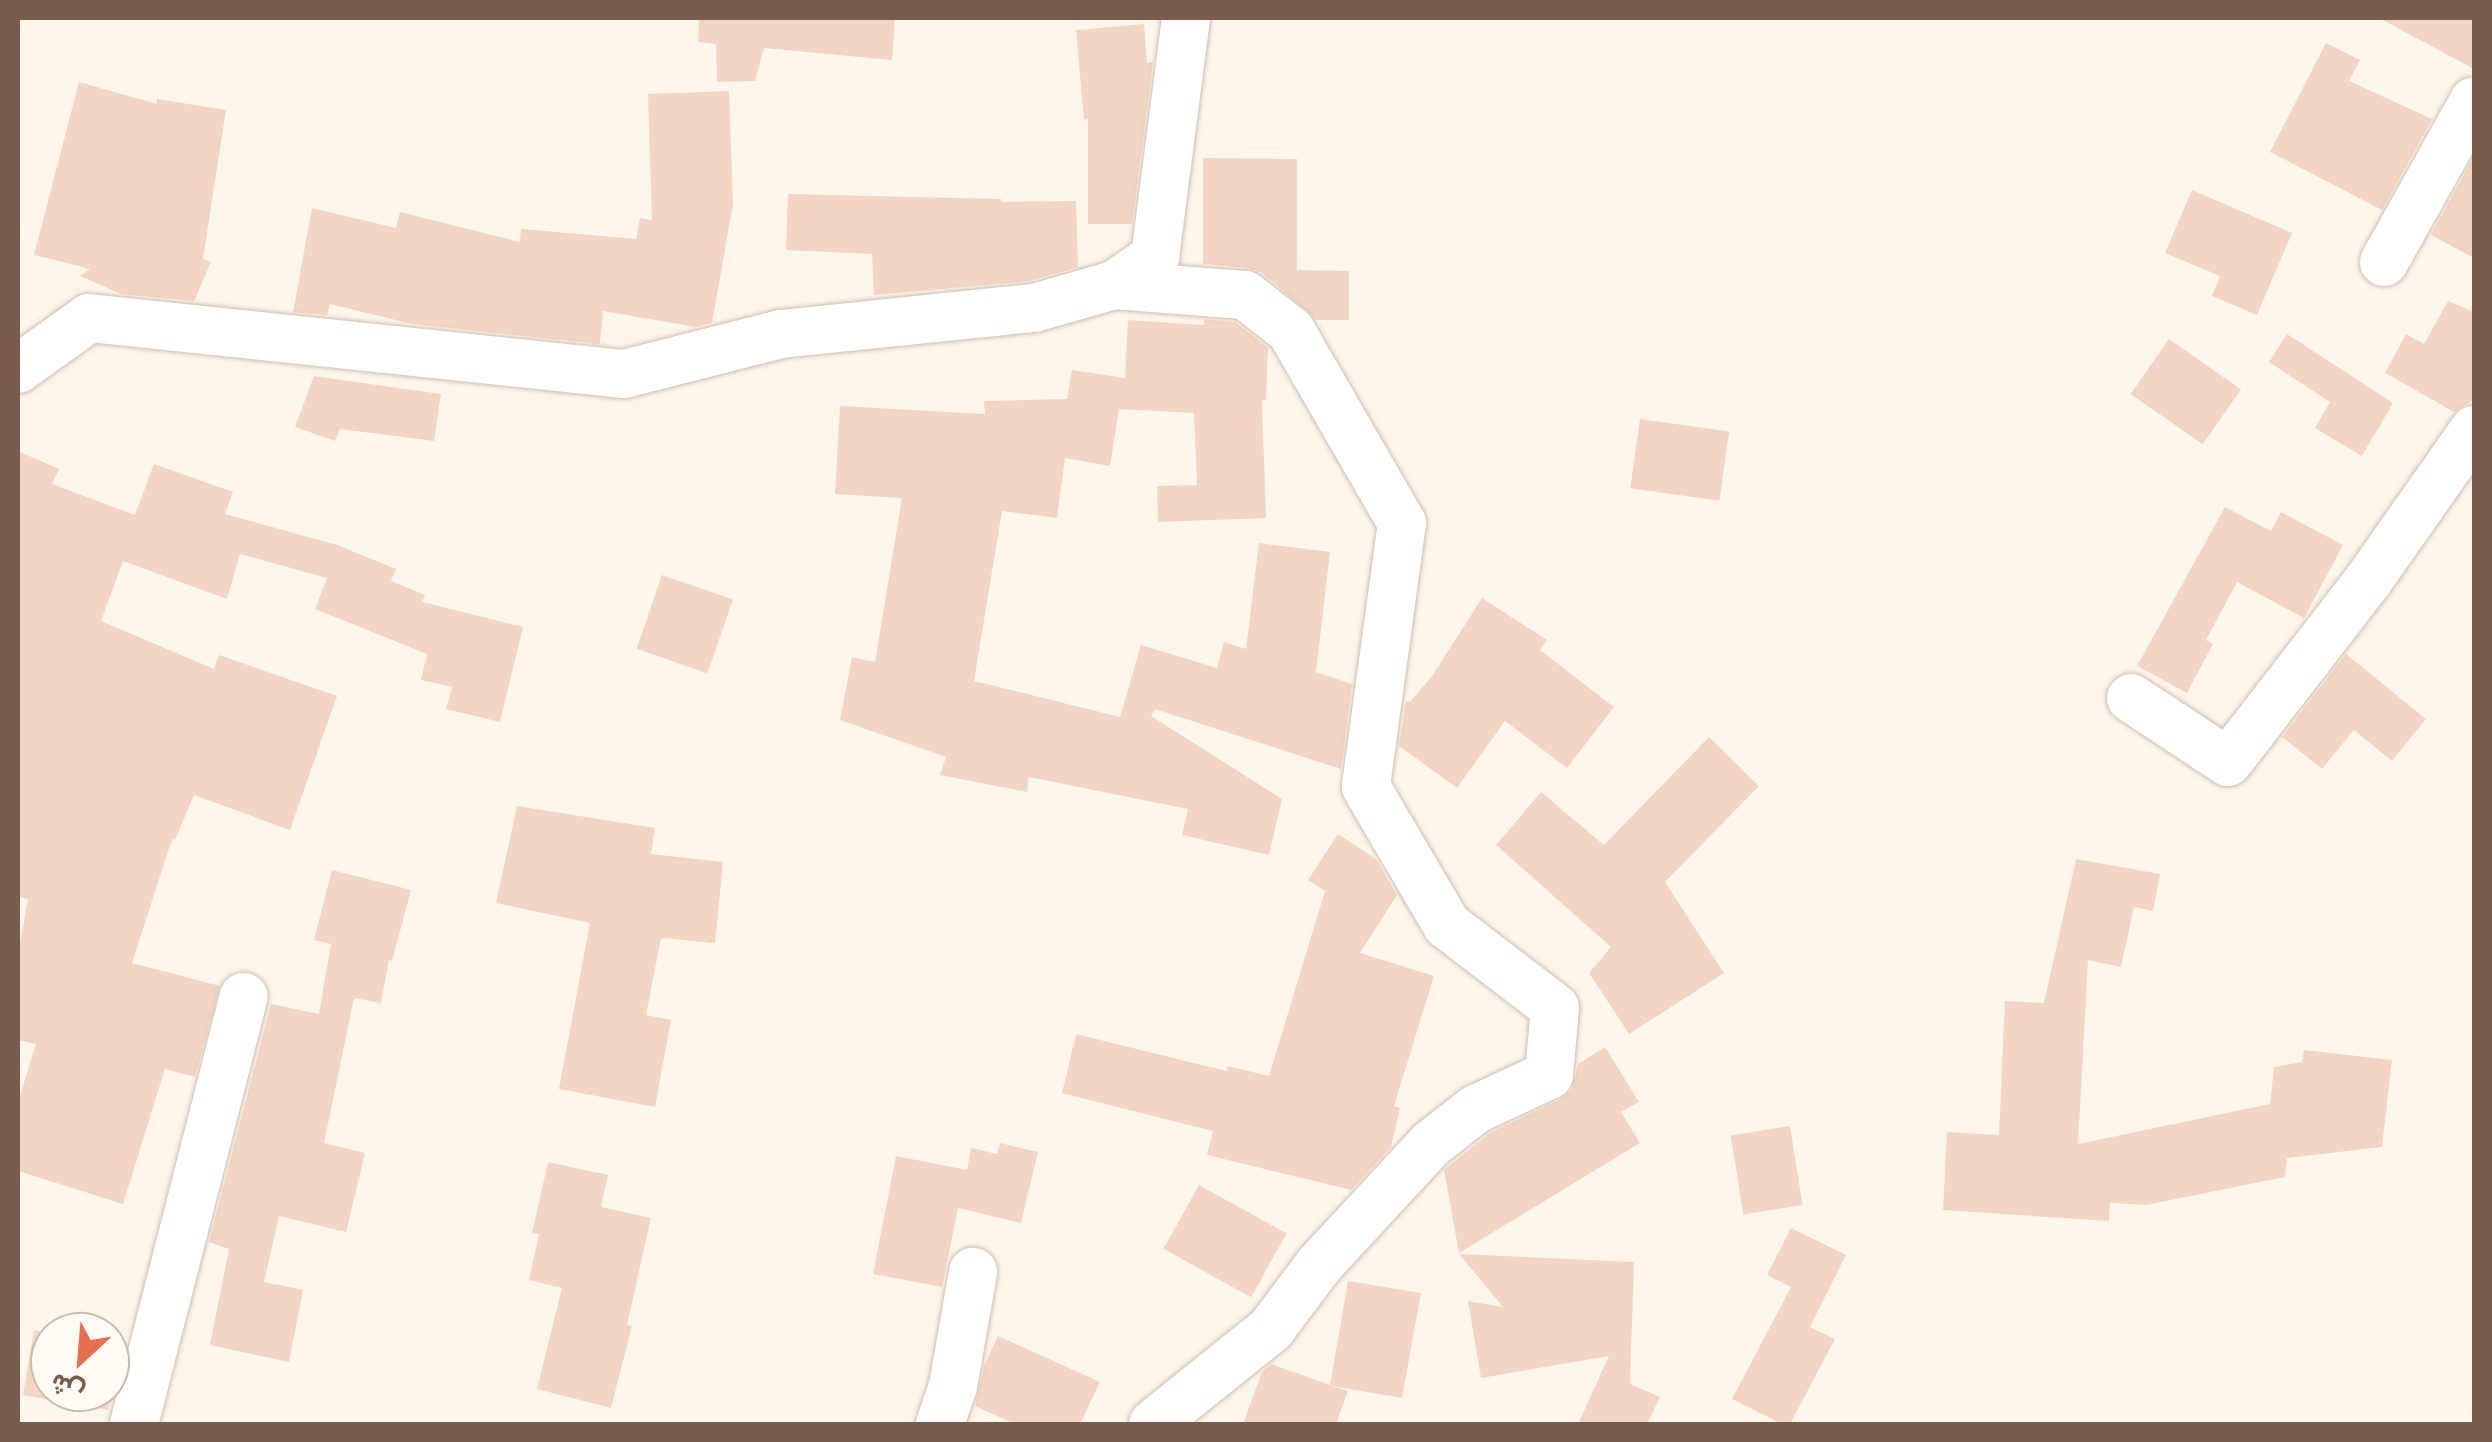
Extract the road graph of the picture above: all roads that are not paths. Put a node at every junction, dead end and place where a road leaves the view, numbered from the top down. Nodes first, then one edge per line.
1 (1186, 18) edge
2 (2474, 101) edge
3 (2384, 262) dead end
4 (1114, 285) junction
5 (18, 370) edge
6 (2474, 430) edge
7 (2131, 698) dead end
8 (244, 997) dead end
9 (973, 1272) dead end
10 (134, 1424) edge
11 (940, 1424) edge
12 (1152, 1424) edge

1 - 4 street
2 - 3 street
4 - 5 street
4 - 12 street
6 - 7 street
8 - 10 street
9 - 11 street

